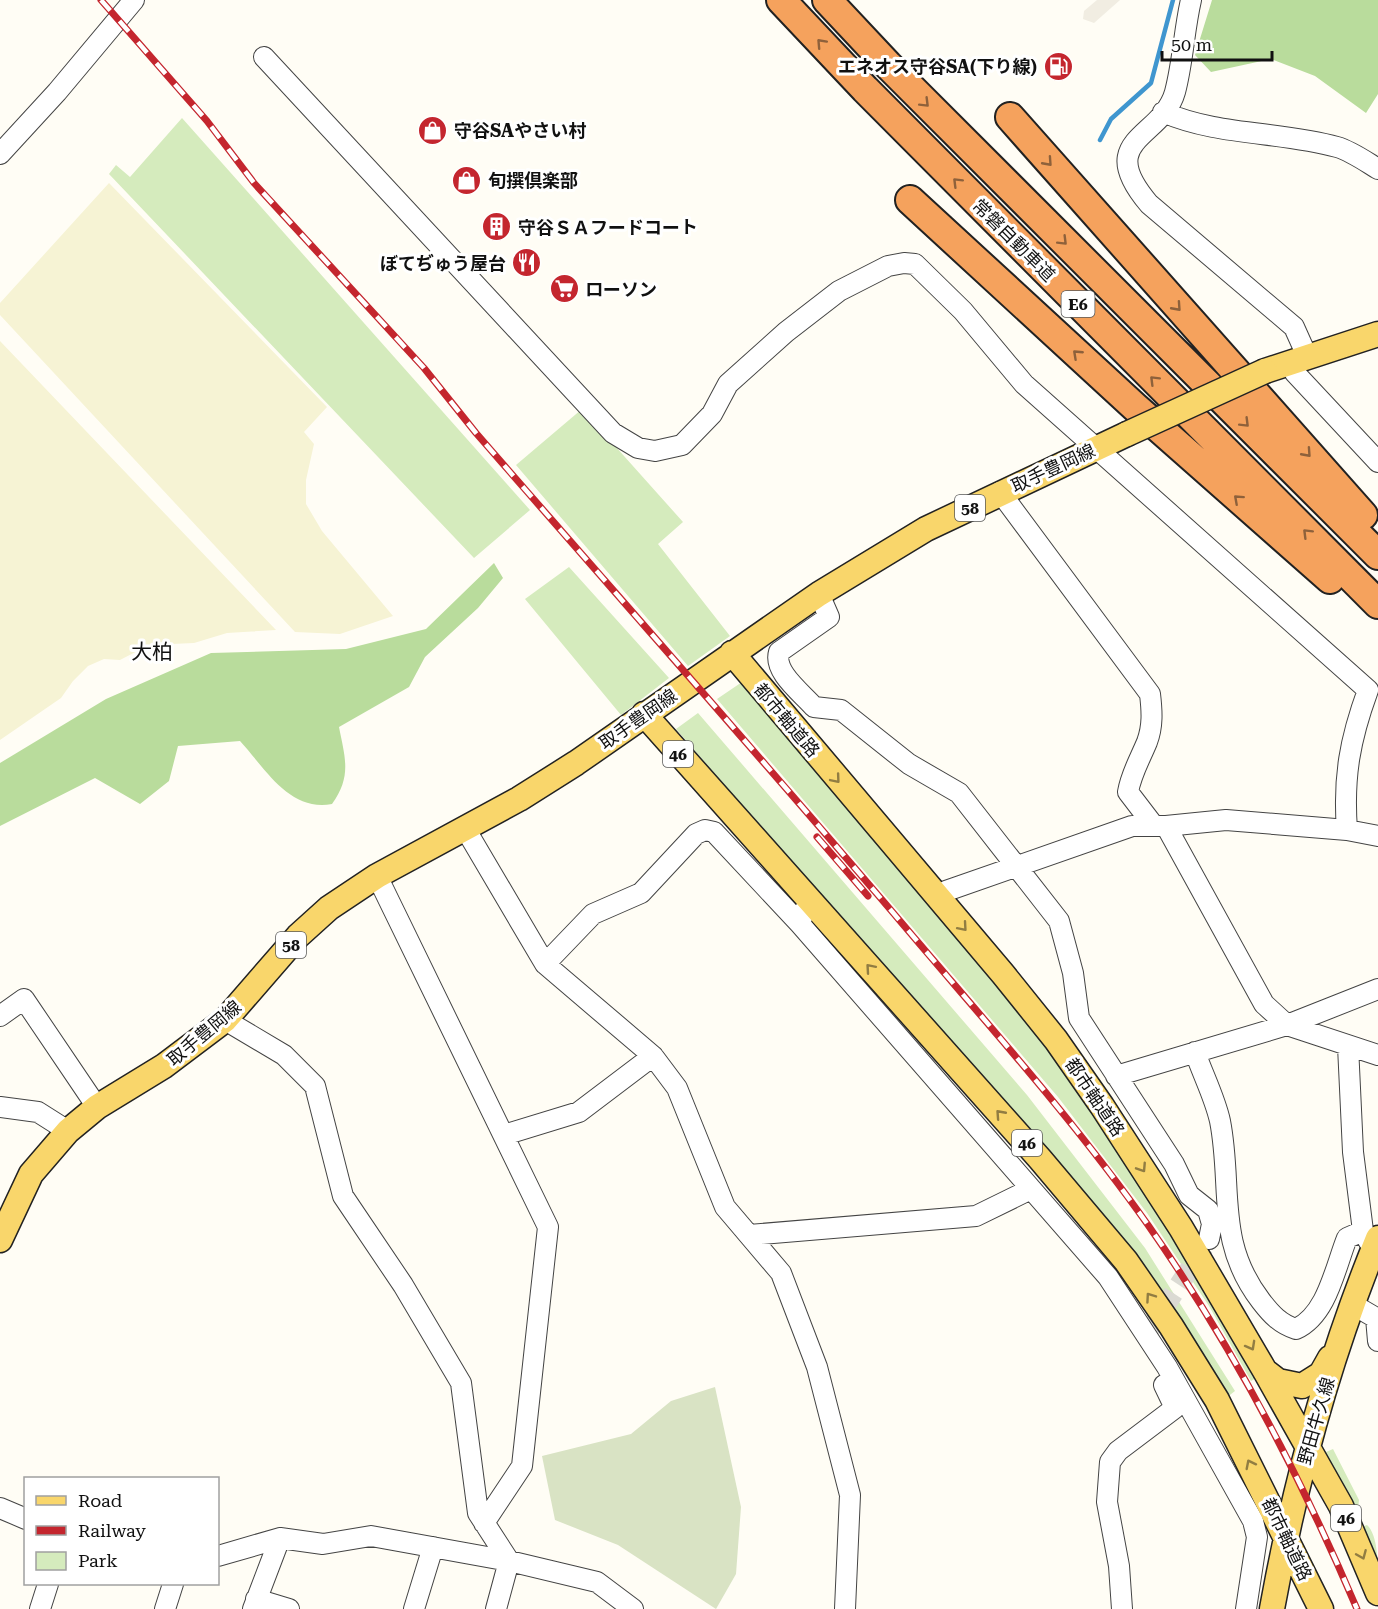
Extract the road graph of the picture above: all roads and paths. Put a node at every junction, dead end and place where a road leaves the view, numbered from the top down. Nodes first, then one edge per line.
1 (134, 0) edge
2 (781, 0) edge
3 (826, 0) edge
4 (1191, 0) edge
5 (264, 57) dead end
6 (1163, 112) junction
7 (1010, 117) dead end
8 (0, 154) edge
9 (1378, 169) edge
10 (910, 200) dead end
11 (1375, 338) edge
12 (1298, 359) junction
13 (1098, 448) junction
14 (1378, 462) edge
15 (1000, 492) junction
16 (1378, 532) edge
17 (1378, 555) edge
18 (819, 594) junction
19 (1378, 604) edge
20 (1378, 619) edge
21 (732, 653) junction
22 (1373, 685) edge
23 (644, 714) junction
24 (1160, 826) junction
25 (466, 830) junction
26 (1347, 830) junction
27 (1378, 836) edge
28 (1017, 867) junction
29 (377, 876) junction
30 (936, 897) junction
31 (813, 903) junction
32 (800, 924) junction
33 (545, 964) junction
34 (1378, 989) edge
35 (0, 1017) edge
36 (225, 1020) junction
37 (1287, 1025) junction
38 (1348, 1046) junction
39 (1195, 1052) junction
40 (1378, 1055) edge
41 (653, 1056) junction
42 (1116, 1076) junction
43 (0, 1107) edge
44 (97, 1107) junction
45 (68, 1131) junction
46 (504, 1135) junction
47 (1031, 1189) junction
48 (749, 1235) junction
49 (1209, 1239) tunnel mouth
50 (0, 1240) edge
51 (1371, 1240) edge
52 (1352, 1304) junction
53 (1146, 1335) junction
54 (1378, 1341) edge
55 (1339, 1343) junction
56 (1266, 1371) junction
57 (1308, 1446) junction
58 (0, 1508) edge
59 (24, 1518) edge
60 (484, 1523) junction
61 (1286, 1535) junction
62 (280, 1539) junction
63 (433, 1547) junction
64 (219, 1556) edge
65 (509, 1561) junction
66 (48, 1585) edge
67 (173, 1585) edge
68 (1378, 1593) edge
69 (254, 1604) edge
70 (40, 1609) edge
71 (165, 1609) edge
72 (289, 1609) edge
73 (414, 1609) edge
74 (496, 1609) edge
75 (633, 1609) edge
76 (845, 1609) edge
77 (1122, 1609) edge
78 (1246, 1609) edge
79 (1272, 1609) edge
80 (1321, 1609) edge

1 - 8 street
19 -> 2 highway, 常磐自動車道 / E6
3 -> 17 highway, 常磐自動車道 / E6
4 - 6 street
5 - 13 street
6 - 9 street
6 - 12 street
7 -> 16 highway
20 -> 10 highway
11 - 12 main road, 取手豊岡線 / 58
12 - 13 main road, 取手豊岡線 / 58, bridge
12 - 14 street
13 - 15 main road, 取手豊岡線 / 58
13 - 22 street
15 - 18 main road, 取手豊岡線 / 58
15 - 24 street
18 - 21 main road, 取手豊岡線 / 58
18 - 28 street
21 - 23 main road, 取手豊岡線 / 58
21 -> 30 main road, 都市軸道路 / 46
22 - 26 street
23 - 25 main road, 取手豊岡線 / 58
23 - 31 main road, 都市軸道路 / 46
24 - 26 street
24 - 28 street
24 - 37 street
25 - 29 main road, 取手豊岡線 / 58
25 - 33 street
26 - 27 street
28 - 30 street
28 - 42 street
29 - 36 main road, 取手豊岡線 / 58
29 - 46 street
30 -> 56 main road, 都市軸道路 / 46
31 - 32 street
61 -> 31 main road, 都市軸道路 / 46
32 - 33 street
32 - 47 street
33 - 41 street
34 - 37 street
35 - 44 street
36 - 44 main road, 取手豊岡線 / 58
36 - 60 street
37 - 38 street
37 - 39 street
38 - 40 street
38 - 51 street
39 - 42 street
39 - 51 street
41 - 46 street
41 - 48 street
42 - 49 street
43 - 45 street
44 - 45 main road, 取手豊岡線 / 58
45 - 50 main road, 取手豊岡線 / 58
46 - 60 street
47 - 48 street
47 - 53 street
48 - 76 street
51 - 52 main road, 野田牛久線
52 - 54 street
52 - 55 main road, 野田牛久線
53 - 77 street
53 - 78 street
55 - 56 main road
55 - 57 main road, 野田牛久線
56 - 57 main road, 都市軸道路 / 46
57 - 61 main road, 野田牛久線
57 -> 68 main road, 都市軸道路 / 46
58 - 59 street
60 - 65 street
61 - 79 main road, 野田牛久線
61 - 80 main road, 都市軸道路 / 46
62 - 63 street
62 - 64 street
62 - 69 street
63 - 65 street
63 - 73 street
65 - 74 street
65 - 75 street
66 - 70 street
67 - 71 street
69 - 72 street

